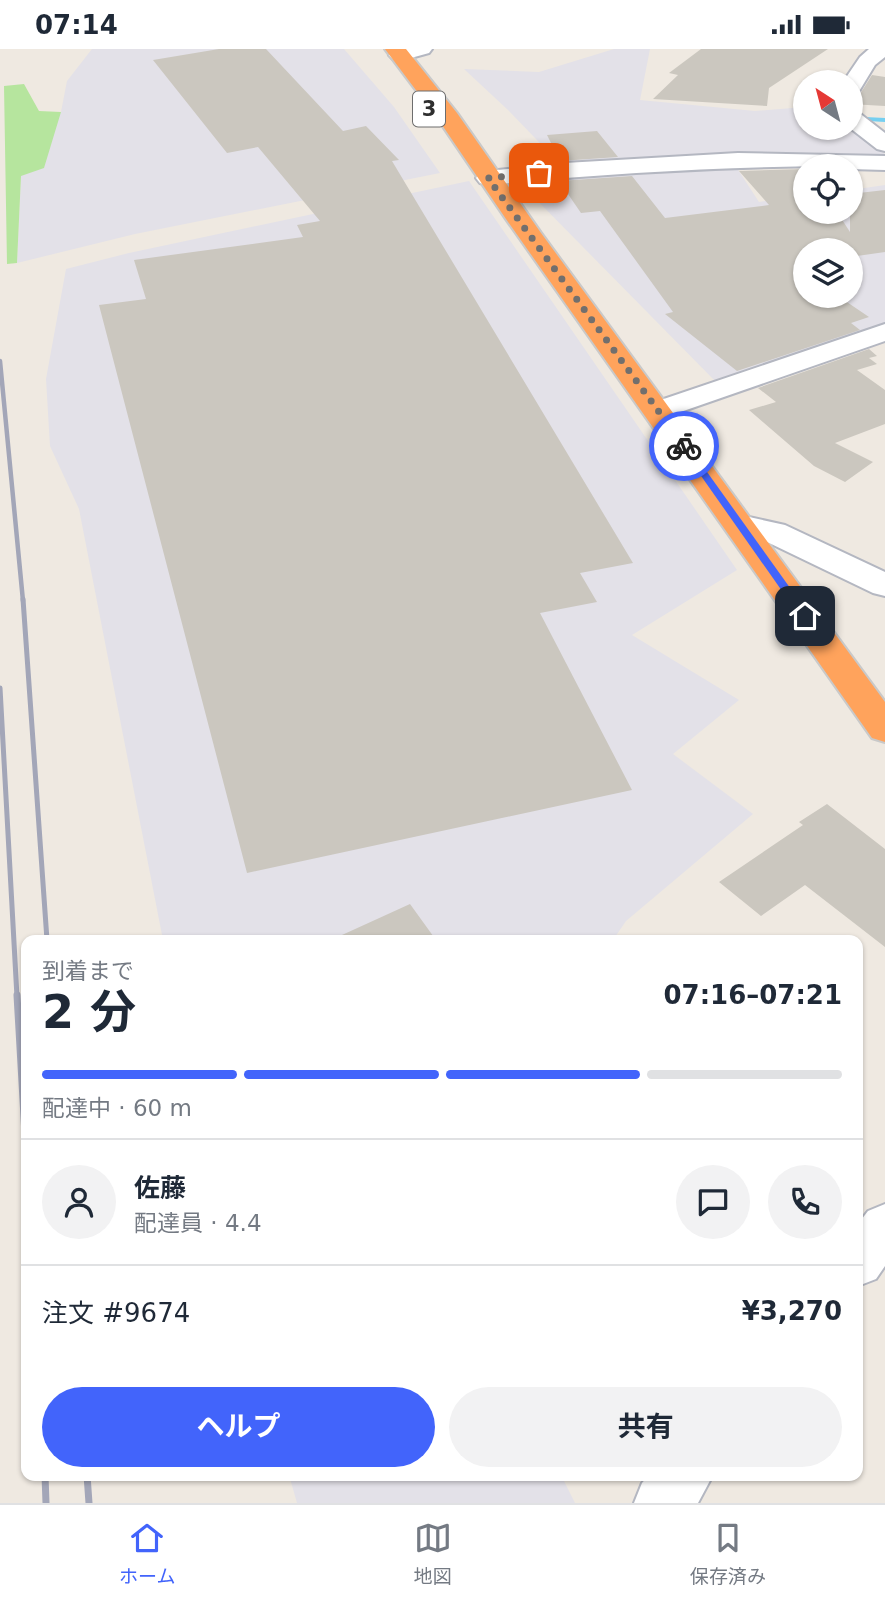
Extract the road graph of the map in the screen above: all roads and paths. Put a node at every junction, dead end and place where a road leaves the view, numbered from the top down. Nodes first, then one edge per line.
1 (371, 49) edge
2 (882, 49) edge
3 (406, 51) edge
4 (862, 70) edge
5 (863, 127) edge
6 (885, 144) edge
7 (885, 163) edge
8 (486, 175) junction
9 (885, 332) edge
10 (659, 410) junction
11 (740, 525) junction
12 (885, 585) edge
13 (885, 729) edge
14 (885, 1227) edge
15 (863, 1256) edge
16 (680, 1481) edge
17 (662, 1503) edge

1 - 8 highway, 3
2 - 4 street
3 - 8 highway, 3
5 - 6 street
7 - 8 street
8 - 10 highway, 3
9 - 10 street
10 - 11 highway, 3
11 - 12 street
11 - 13 highway, 3
14 - 15 street
16 - 17 street

